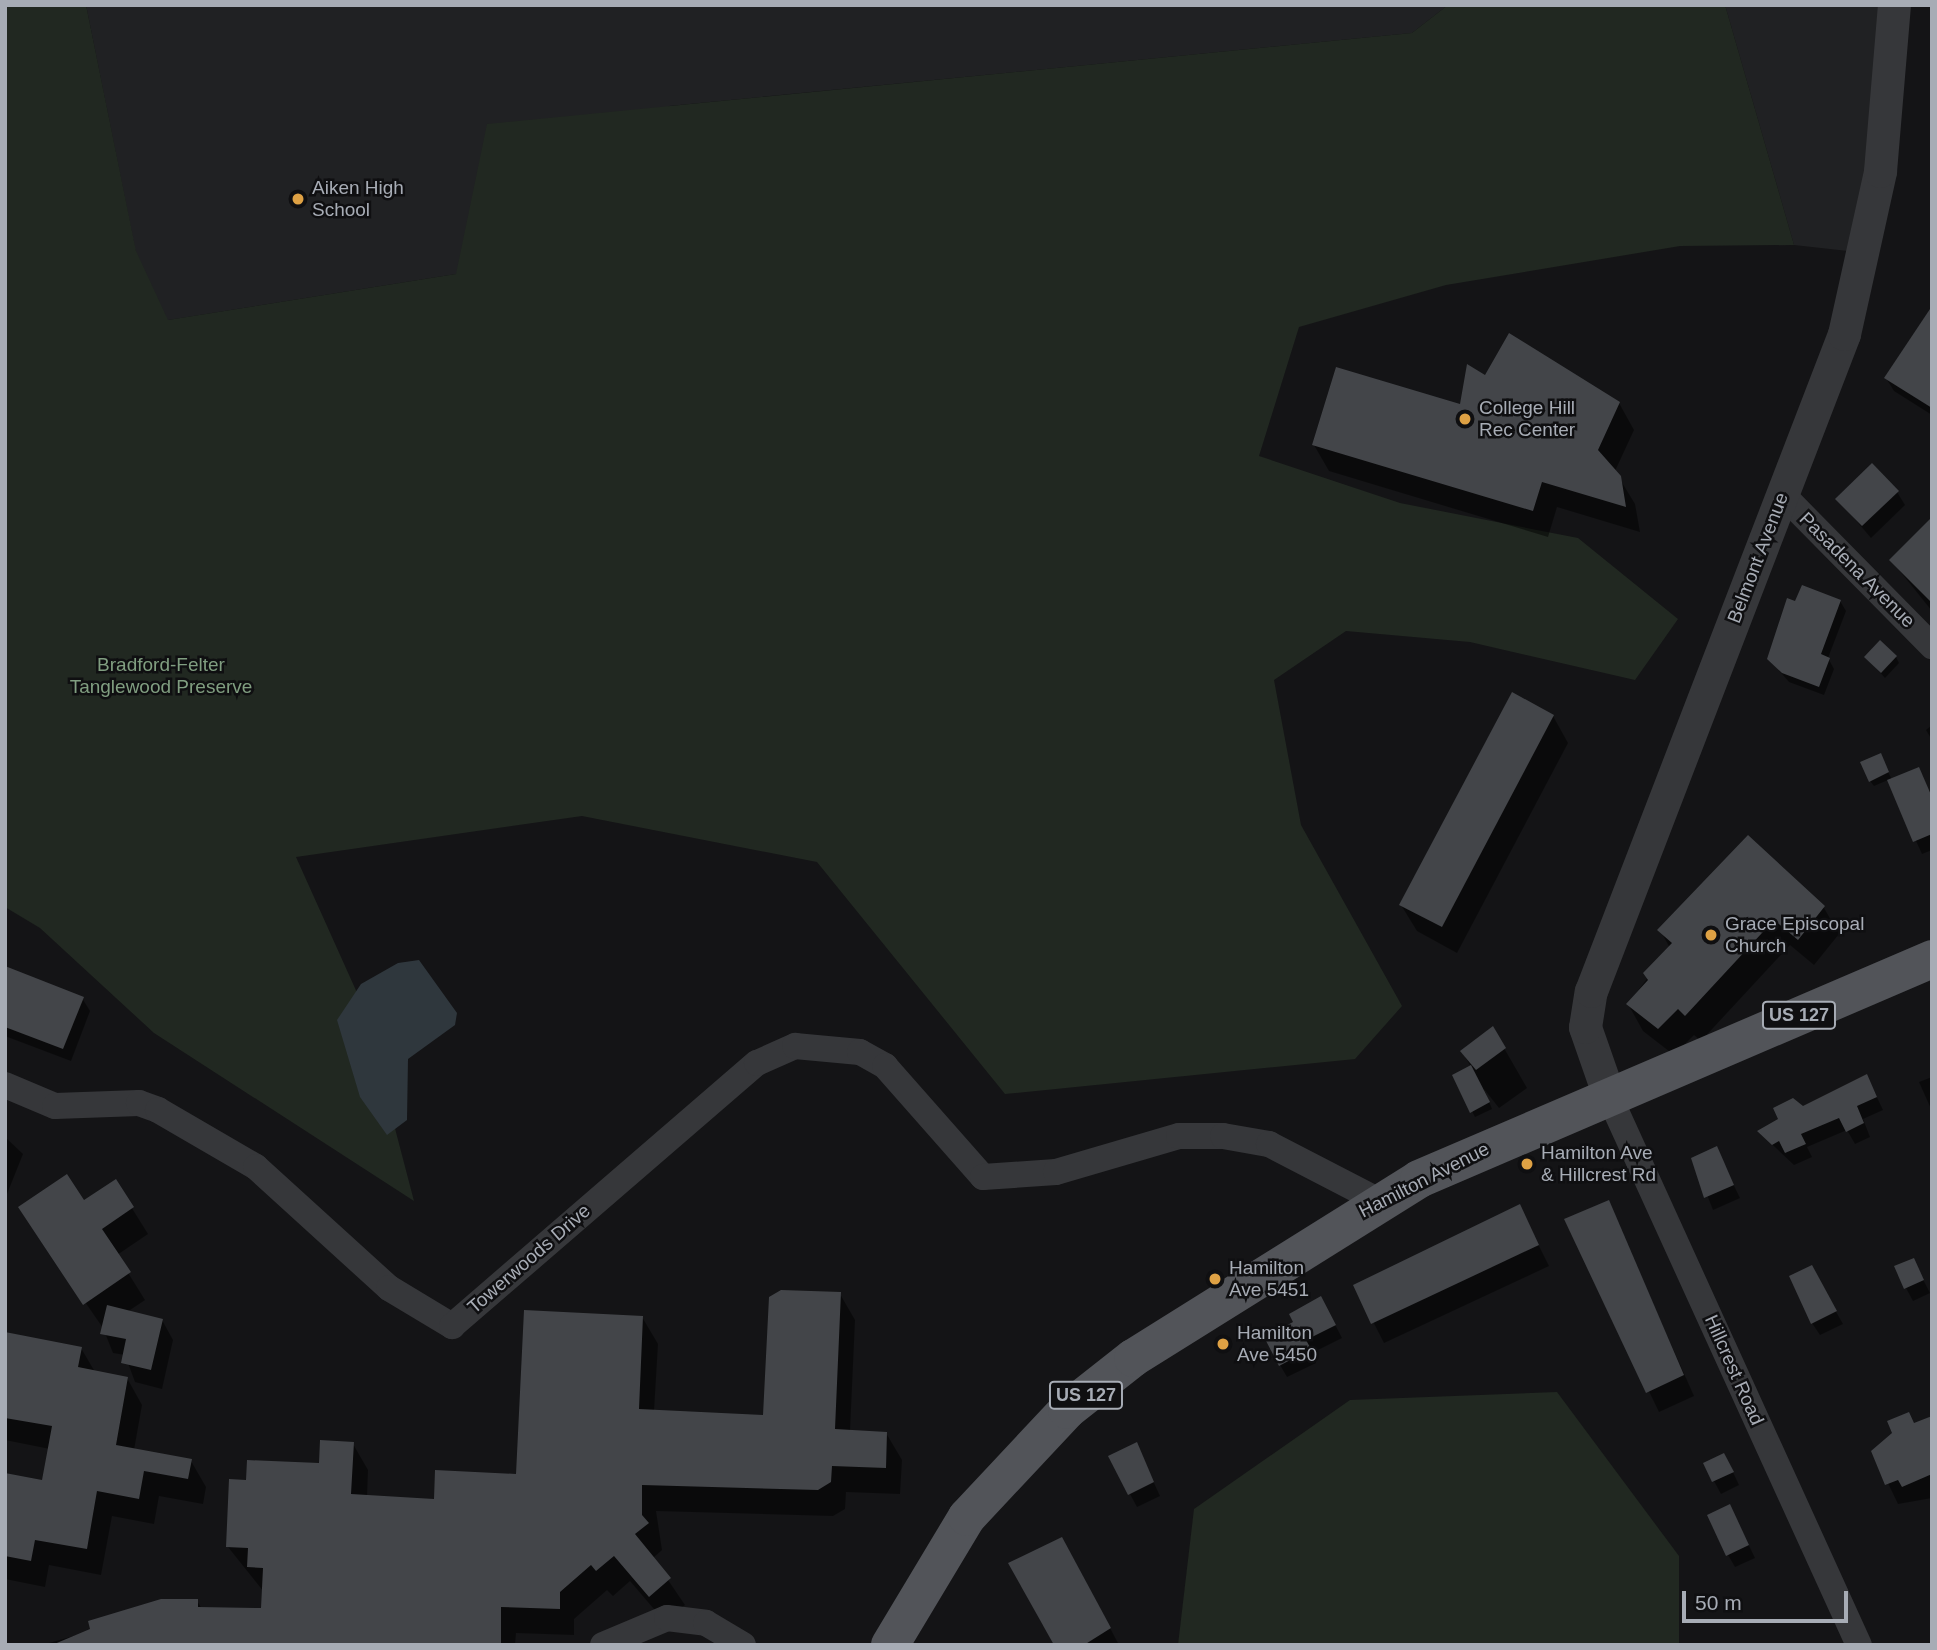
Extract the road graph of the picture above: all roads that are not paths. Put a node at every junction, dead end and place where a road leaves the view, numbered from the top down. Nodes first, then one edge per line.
1 (1894, 5) edge
2 (1782, 494) junction
3 (1932, 646) edge
4 (1932, 959) edge
5 (5, 1085) edge
6 (1609, 1096) junction
7 (1377, 1200) junction
8 (741, 1641) edge
9 (603, 1645) edge
10 (890, 1645) edge
11 (1859, 1645) edge

1 - 2 street, Belmont Avenue
2 - 3 street, Pasadena Avenue
2 - 6 street, Belmont Avenue
4 - 6 main road, Hamilton Avenue / US 127
5 - 7 street, Towerwoods Drive
6 - 7 main road, Hamilton Avenue / US 127
6 - 11 street, Hillcrest Road
7 - 10 main road, Hamilton Avenue / US 127
8 - 9 street

